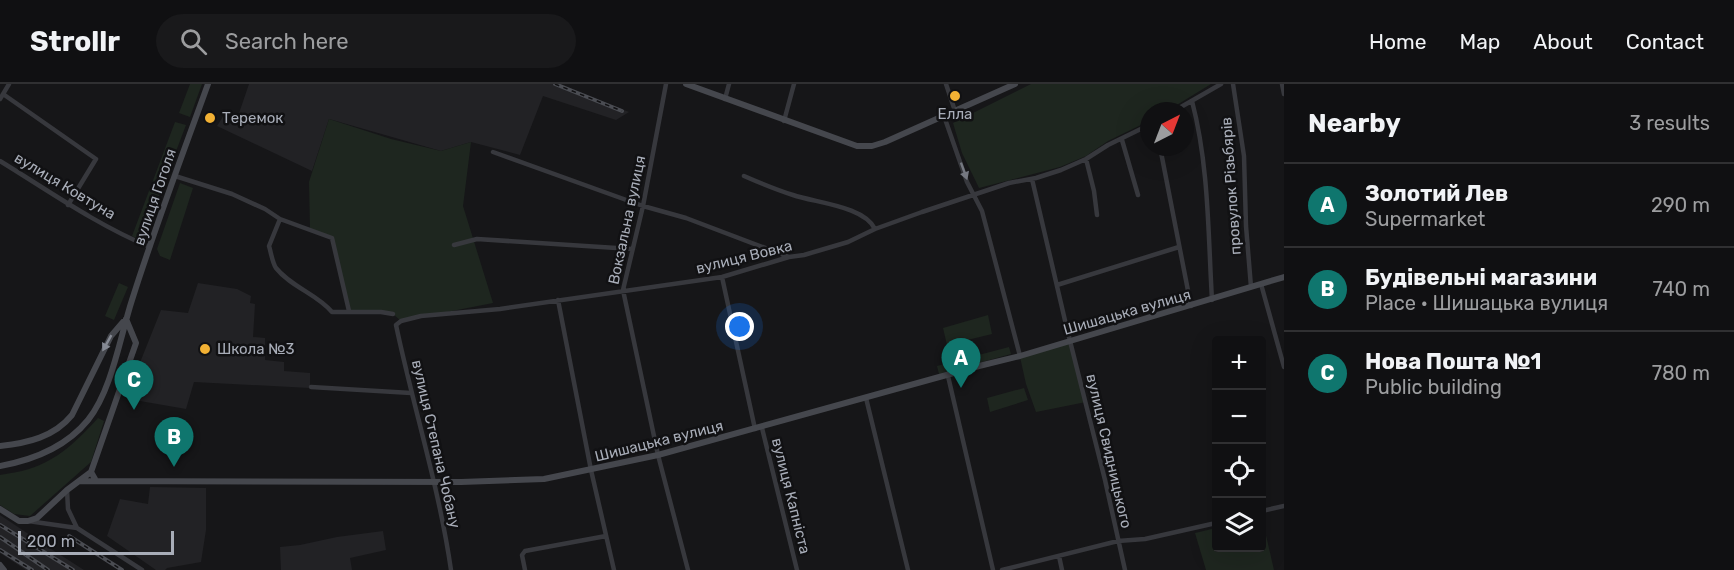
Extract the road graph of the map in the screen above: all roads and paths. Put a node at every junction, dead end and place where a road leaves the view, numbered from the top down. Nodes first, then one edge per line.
1 (9, 84) edge
2 (208, 84) edge
3 (666, 84) edge
4 (686, 84) edge
5 (729, 84) edge
6 (794, 84) edge
7 (946, 84) edge
8 (1015, 84) edge
9 (1221, 84) edge
10 (1233, 84) edge
11 (1282, 84) edge
12 (1284, 94) edge
13 (1, 97) edge
14 (725, 99) junction
15 (1192, 101) joint
16 (955, 111) junction
17 (944, 116) junction
18 (784, 121) junction
19 (1140, 130) edge
20 (1122, 140) junction
21 (493, 152) dead end
22 (1162, 156) edge
23 (1086, 159) junction
24 (0, 161) edge
25 (175, 176) junction
26 (744, 176) dead end
27 (1032, 179) junction
28 (974, 194) junction
29 (1138, 195) dead end
30 (68, 205) junction
31 (643, 206) junction
32 (1097, 215) dead end
33 (280, 219) junction
34 (875, 230) junction
35 (454, 245) dead end
36 (150, 247) junction
37 (1179, 247) junction
38 (632, 249) junction
39 (789, 257) junction
40 (722, 277) junction
41 (1284, 277) edge
42 (1261, 284) junction
43 (1057, 285) junction
44 (1251, 287) junction
45 (623, 290) junction
46 (558, 300) junction
47 (1212, 300) junction
48 (1191, 306) junction
49 (349, 311) junction
50 (393, 314) dead end
51 (126, 319) junction
52 (396, 325) joint
53 (1071, 339) junction
54 (120, 340) junction
55 (136, 343) junction
56 (1020, 357) junction
57 (1284, 368) edge
58 (93, 370) junction
59 (948, 376) junction
60 (107, 381) junction
61 (311, 387) dead end
62 (411, 393) junction
63 (866, 398) junction
64 (762, 428) junction
65 (754, 429) junction
66 (0, 446) edge
67 (658, 455) junction
68 (0, 466) edge
69 (591, 470) junction
70 (91, 472) junction
71 (95, 479) junction
72 (79, 481) junction
73 (434, 482) junction
74 (67, 490) junction
75 (1284, 506) edge
76 (0, 509) edge
77 (1266, 510) edge
78 (28, 521) junction
79 (1212, 524) edge
80 (77, 528) junction
81 (606, 536) junction
82 (1118, 541) junction
83 (1059, 556) junction
84 (0, 565) edge
85 (1009, 569) edge
86 (4, 570) edge
87 (142, 570) edge
88 (452, 570) edge
89 (525, 570) edge
90 (614, 570) edge
91 (688, 570) edge
92 (797, 570) edge
93 (908, 570) edge
94 (993, 570) edge
95 (1002, 570) edge
96 (1062, 570) edge
97 (1125, 570) edge

1 - 13 street
2 - 25 street, вулиця Гоголя
3 - 31 street, Вокзальна вулиця
4 - 14 street
5 - 14 street
6 - 18 street
7 - 16 street
8 - 16 street
9 - 15 street
10 - 44 street, провулок Різьбярів
11 - 12 street
13 - 30 street
14 - 18 street
15 - 47 street, Шишацька вулиця
16 - 17 street
17 - 18 street
17 -> 28 street
19 - 20 street, вулиця Вовка
20 - 23 street, вулиця Вовка
20 - 29 street
21 - 31 street
22 - 37 street
23 - 27 street, вулиця Вовка
23 - 32 street
24 - 30 street, вулиця Ковтуна
25 - 33 street
25 - 36 street, вулиця Гоголя
26 - 34 street
27 - 28 street, вулиця Вовка
27 - 43 street, вулиця Свидницького
28 - 34 street, вулиця Вовка
28 - 56 street
30 - 36 street, вулиця Ковтуна
31 - 38 street, Вокзальна вулиця
31 - 39 street
33 - 49 street
33 - 49 street
34 - 39 street, вулиця Вовка
35 - 38 street
36 - 51 street, вулиця Гоголя
37 - 43 street
37 - 48 street
38 - 45 street, Вокзальна вулиця
39 - 40 street, вулиця Вовка
40 - 45 street, вулиця Вовка
40 - 65 street, вулиця Капніста
41 - 42 street, Шишацька вулиця
42 - 44 street, Шишацька вулиця
42 - 57 street
43 - 53 street, вулиця Свидницького
44 - 47 street, Шишацька вулиця
45 - 46 street, вулиця Вовка
45 - 67 street, Вокзальна вулиця
46 - 52 street, вулиця Вовка
46 - 69 street
47 - 48 street, Шишацька вулиця
48 - 53 street, Шишацька вулиця
49 - 50 street
51 - 54 street, вулиця Гоголя
51 - 55 street
51 -> 58 street, вулиця Гоголя
52 - 62 street, вулиця Степана Чобану
53 - 56 street, Шишацька вулиця
53 - 82 street, вулиця Свидницького
54 - 55 street
54 - 60 street, вулиця Гоголя
55 - 70 street
56 - 59 street, Шишацька вулиця
58 - 60 street
58 - 66 street, вулиця Гоголя
59 - 63 street, Шишацька вулиця
59 - 94 street
60 - 68 street, вулиця Гоголя
61 - 62 street
62 - 73 street, вулиця Степана Чобану
63 - 64 street, Шишацька вулиця
63 - 93 street
64 - 65 street, Шишацька вулиця
64 - 92 street, вулиця Капніста
65 - 67 street, Шишацька вулиця
67 - 69 street, Шишацька вулиця
67 - 91 street, Вокзальна вулиця
69 - 73 street, Шишацька вулиця
69 - 81 street
70 - 71 street
70 - 72 street
71 - 72 street, Шишацька вулиця
71 - 73 street, Шишацька вулиця
72 - 74 street
73 - 88 street, вулиця Степана Чобану
74 - 78 street
74 - 80 street
75 - 77 street
76 - 78 street
78 - 80 street
79 - 82 street
80 - 87 street
81 - 89 street
81 - 90 street
82 - 83 street
82 - 97 street, вулиця Свидницького
83 - 85 street
83 - 96 street
84 - 86 street
85 - 95 street

